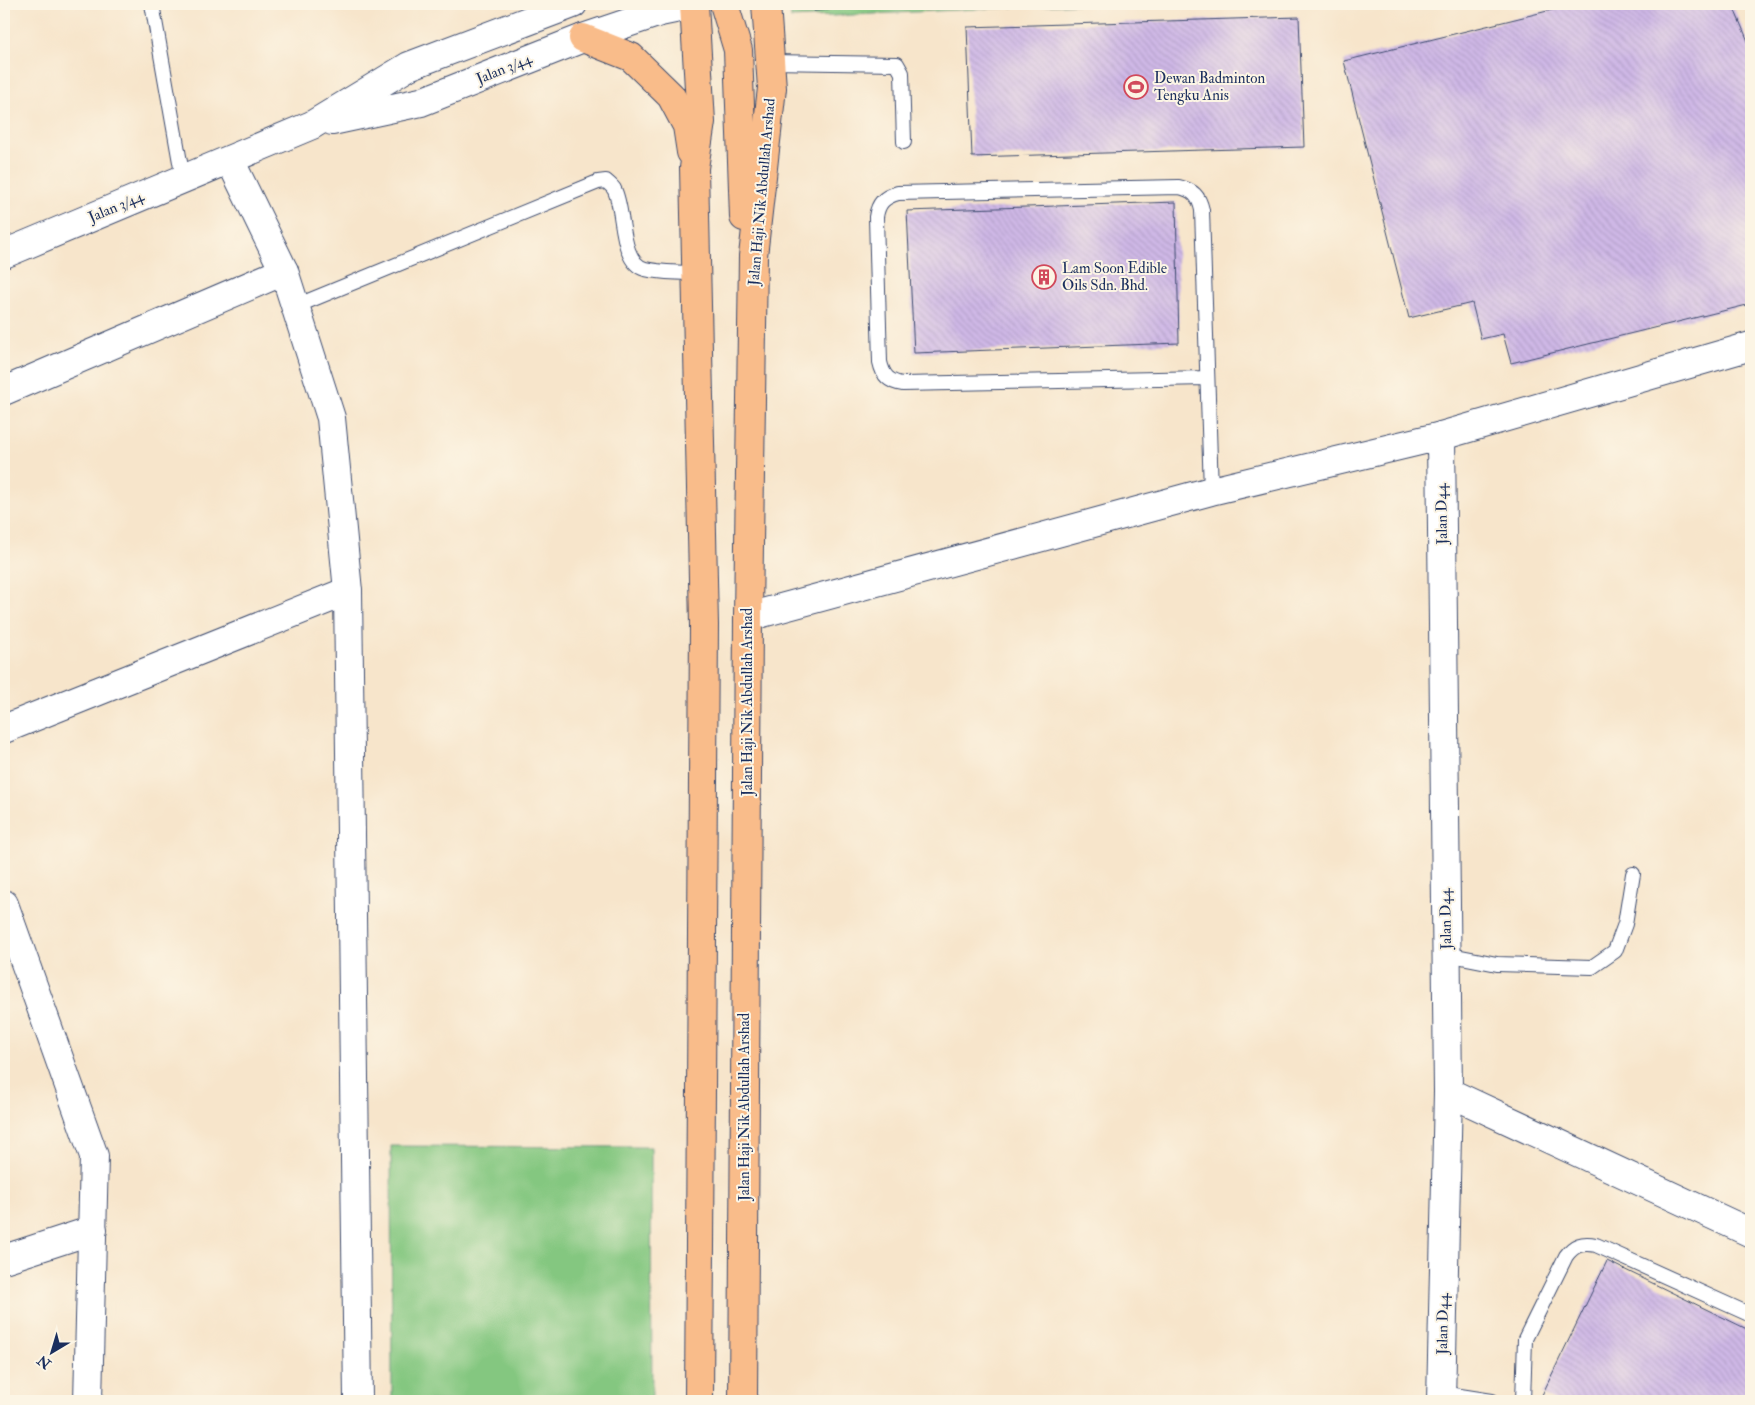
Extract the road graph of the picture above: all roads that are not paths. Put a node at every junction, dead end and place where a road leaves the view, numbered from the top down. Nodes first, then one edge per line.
1 (152, 4) edge
2 (573, 4) edge
3 (695, 4) edge
4 (724, 4) edge
5 (766, 4) edge
6 (582, 38) junction
7 (770, 62) junction
8 (312, 125) junction
9 (904, 142) dead end
10 (230, 160) junction
11 (694, 168) junction
12 (183, 180) junction
13 (4, 254) edge
14 (753, 256) junction
15 (284, 271) junction
16 (696, 274) junction
17 (296, 306) junction
18 (1751, 346) edge
19 (1207, 378) junction
20 (4, 391) edge
21 (1441, 436) junction
22 (1211, 490) junction
23 (348, 592) junction
24 (748, 617) junction
25 (4, 729) edge
26 (1633, 874) dead end
27 (4, 904) edge
28 (1446, 954) junction
29 (1448, 1092) junction
30 (93, 1230) junction
31 (1751, 1233) edge
32 (4, 1259) edge
33 (1751, 1316) edge
34 (1441, 1397) edge
35 (88, 1401) edge
36 (358, 1401) edge
37 (699, 1401) edge
38 (742, 1401) edge
39 (1492, 1401) edge
40 (1523, 1401) edge

1 - 12 lane
2 - 8 street, Jalan 3/44
3 - 6 street, Jalan 3/44
3 - 11 main road
4 - 14 main road
5 - 7 main road, Jalan Haji Nik Abdullah Arshad
6 - 8 street, Jalan 3/44
6 - 11 main road
7 - 9 lane
7 - 14 main road, Jalan Haji Nik Abdullah Arshad
8 - 10 street, Jalan 3/44
10 - 12 street, Jalan 3/44
10 - 15 street
11 - 16 main road
12 - 13 street, Jalan 3/44
14 - 24 main road, Jalan Haji Nik Abdullah Arshad
15 - 17 street
15 - 20 street
16 - 17 lane
16 - 37 main road
17 - 23 street
18 - 21 street
19 - 19 lane
19 - 22 lane
21 - 22 street
21 - 28 street, Jalan D44
22 - 24 street
23 - 25 street
23 - 36 street
24 - 38 main road, Jalan Haji Nik Abdullah Arshad
26 - 28 lane
27 - 30 street
28 - 29 street, Jalan D44
29 - 31 street
29 - 34 street, Jalan D44
30 - 32 street
30 - 35 street
33 - 40 lane
34 - 39 lane

